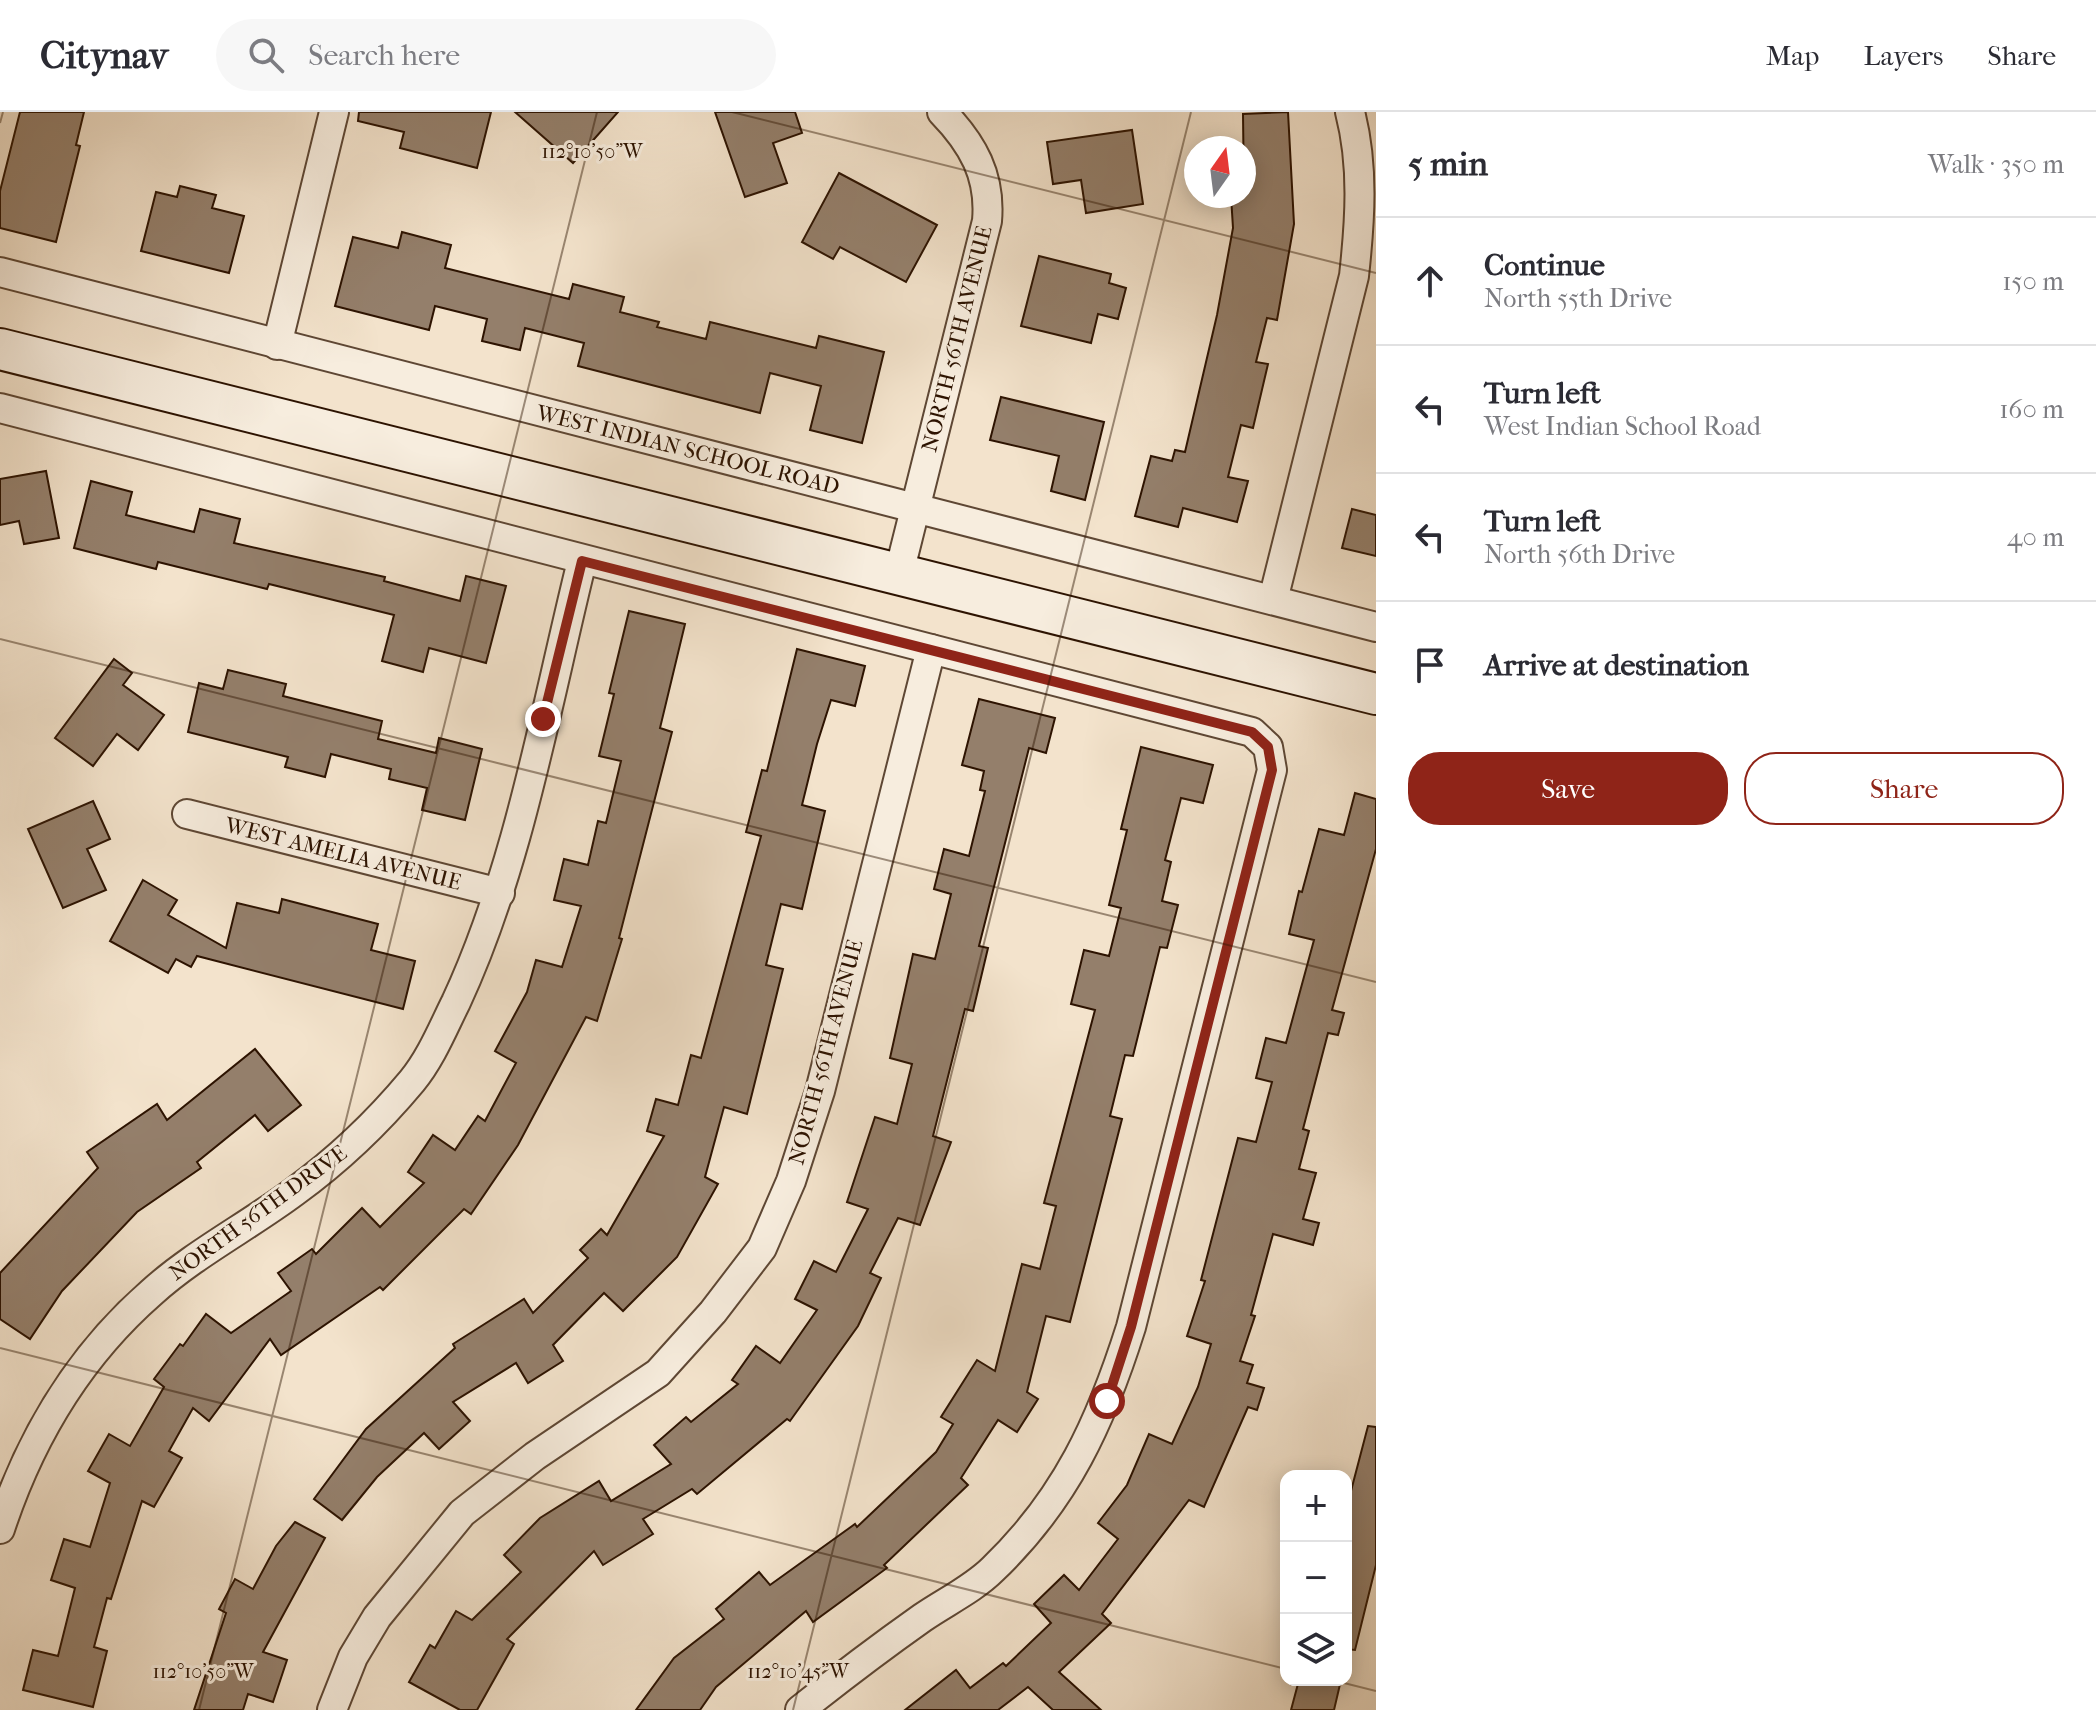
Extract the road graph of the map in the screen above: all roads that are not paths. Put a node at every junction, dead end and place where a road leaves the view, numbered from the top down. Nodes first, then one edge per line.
1 (334, 112) edge
2 (942, 112) edge
3 (1350, 112) edge
4 (0, 272) edge
5 (277, 345) junction
6 (0, 349) edge
7 (0, 408) edge
8 (915, 508) junction
9 (582, 561) junction
10 (898, 577) junction
11 (1273, 600) junction
12 (1376, 627) edge
13 (931, 649) junction
14 (1376, 694) edge
15 (187, 814) dead end
16 (500, 893) junction
17 (0, 1529) edge
18 (332, 1710) edge
19 (800, 1710) edge

1 - 5 street
2 - 8 street, NORTH 56TH AVENUE
3 - 11 street
4 - 5 street, WEST INDIAN SCHOOL ROAD
5 - 8 street, WEST INDIAN SCHOOL ROAD
6 - 10 main road
7 - 9 street
8 - 10 street, NORTH 56TH AVENUE
8 - 11 street, WEST INDIAN SCHOOL ROAD
9 - 13 street
9 - 16 street, NORTH 56TH DRIVE
10 - 14 main road
11 - 12 street, WEST INDIAN SCHOOL ROAD
13 - 18 street, NORTH 56TH AVENUE
13 - 19 street
15 - 16 street, WEST AMELIA AVENUE
16 - 17 street, NORTH 56TH DRIVE

